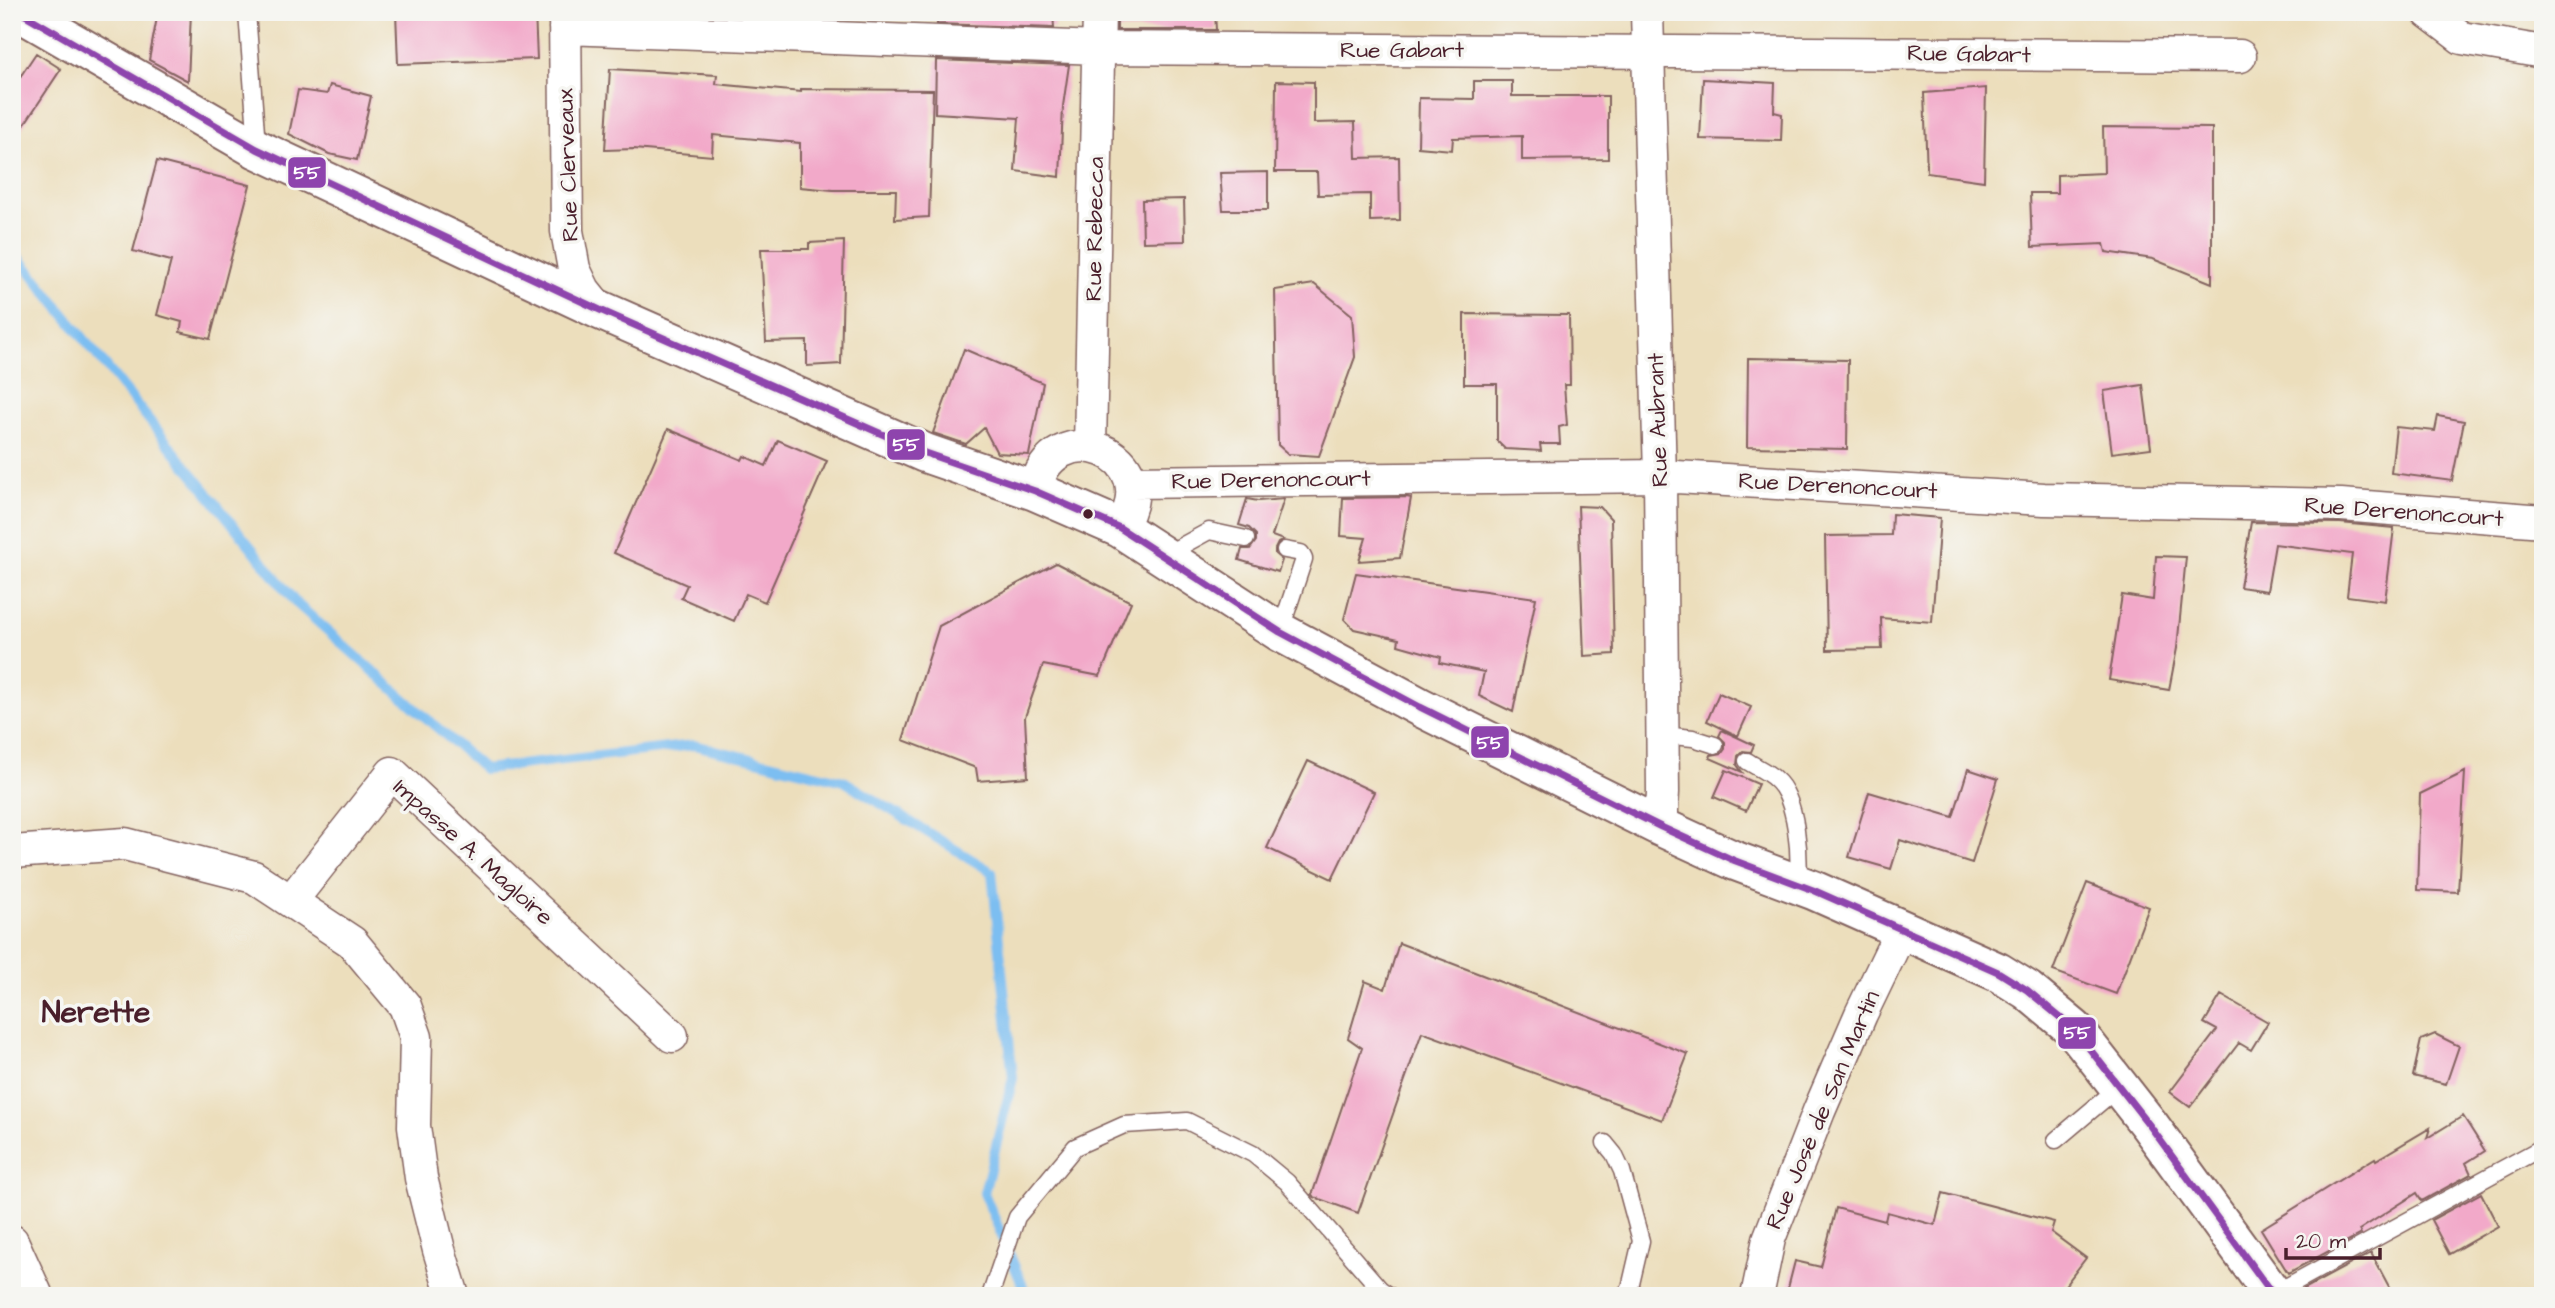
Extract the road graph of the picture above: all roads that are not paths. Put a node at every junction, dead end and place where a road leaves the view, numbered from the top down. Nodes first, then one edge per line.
1 (20, 12) edge
2 (247, 12) edge
3 (1099, 12) edge
4 (1647, 12) edge
5 (2428, 12) edge
6 (565, 20) edge
7 (1099, 48) junction
8 (1647, 51) junction
9 (2543, 52) edge
10 (2240, 56) dead end
11 (257, 149) junction
12 (600, 310) junction
13 (1090, 446) junction
14 (1660, 476) junction
15 (1132, 482) junction
16 (1035, 491) junction
17 (2543, 521) edge
18 (1120, 528) junction
19 (1246, 539) dead end
20 (1285, 550) dead end
21 (1163, 555) junction
22 (1280, 632) junction
23 (1662, 735) junction
24 (1715, 745) dead end
25 (1747, 761) dead end
26 (1661, 827) junction
27 (12, 852) edge
28 (1798, 885) junction
29 (291, 901) junction
30 (1902, 929) junction
31 (672, 1036) dead end
32 (2120, 1086) junction
33 (2056, 1140) dead end
34 (1605, 1143) dead end
35 (2543, 1147) edge
36 (12, 1241) edge
37 (2273, 1295) edge
38 (37, 1296) edge
39 (453, 1296) edge
40 (990, 1296) edge
41 (1390, 1296) edge
42 (1624, 1296) edge
43 (1757, 1296) edge

1 - 11 main road
2 - 11 lane
3 - 7 street, Rue Rebecca
4 - 8 street, Rue Aubrant
5 - 9 street
6 - 7 street, Rue Gabart
6 - 12 street, Rue Clerveaux
7 - 8 street, Rue Gabart
7 - 13 street, Rue Rebecca
8 - 10 street, Rue Gabart
8 - 14 street, Rue Aubrant
11 - 12 main road
12 - 16 main road
13 - 15 street
13 - 16 street
14 - 15 street, Rue Derenoncourt
14 - 17 street, Rue Derenoncourt
14 - 23 street, Rue Aubrant
15 - 18 street
16 - 18 main road
18 - 21 main road
19 - 21 lane
20 - 22 lane
21 - 22 main road
22 - 26 main road
23 - 24 lane
23 - 26 street, Rue Aubrant
25 - 28 lane
26 - 28 main road
27 - 29 street
28 - 30 main road
29 - 31 street, Impasse A. Magloire
29 - 39 street
30 - 32 main road
30 - 43 street, Rue José de San Martin
32 - 33 lane
32 - 37 main road
34 - 42 lane
35 - 37 lane
36 - 38 street
40 - 41 lane

